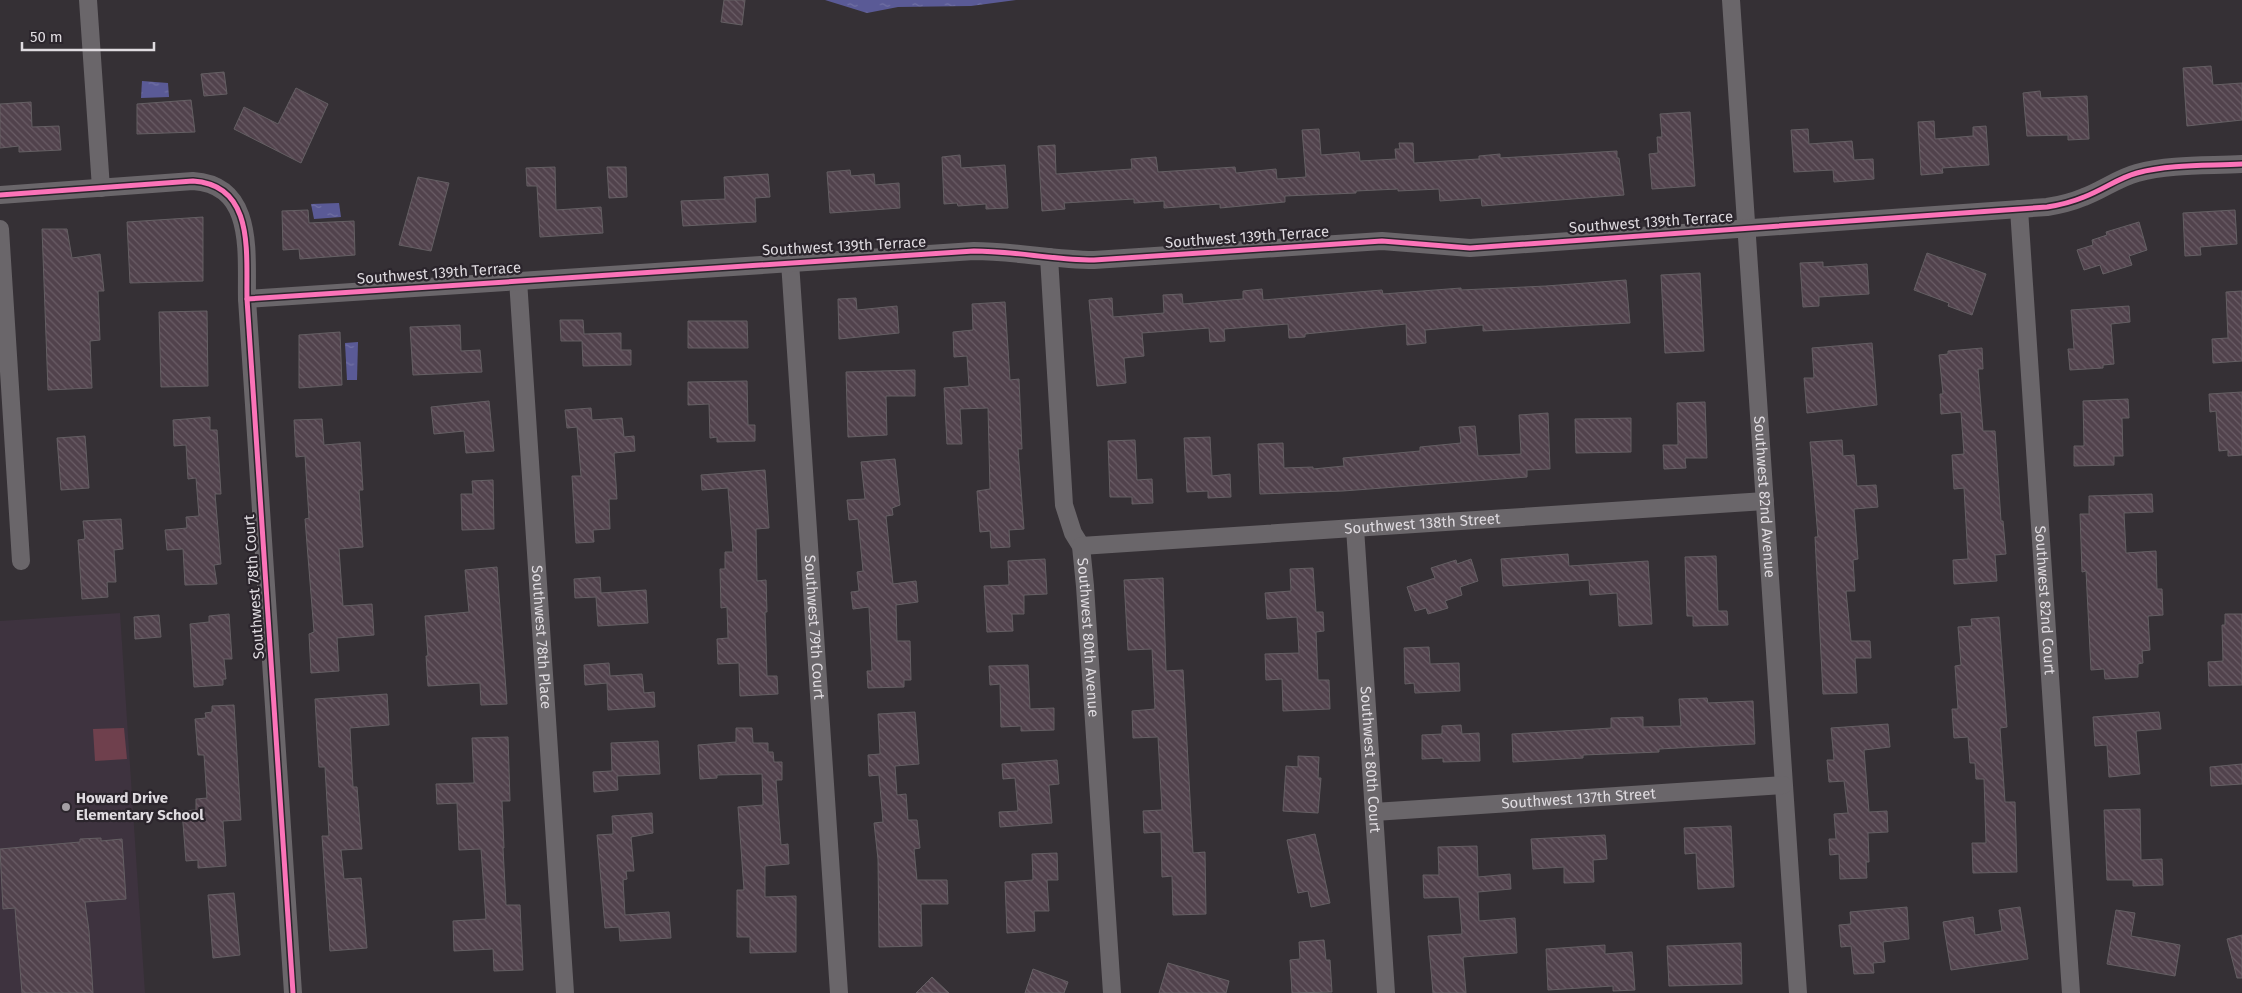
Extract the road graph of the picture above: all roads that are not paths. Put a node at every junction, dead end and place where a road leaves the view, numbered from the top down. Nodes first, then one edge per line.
1 (88, 0) edge
2 (1732, 0) edge
3 (2242, 164) edge
4 (101, 188) junction
5 (0, 195) edge
6 (2019, 209) junction
7 (1747, 228) junction
8 (0, 229) edge
9 (1049, 257) junction
10 (790, 262) junction
11 (518, 280) junction
12 (247, 298) junction
13 (8, 476) edge
14 (1765, 501) junction
15 (1354, 528) junction
16 (1081, 546) junction
17 (21, 561) dead end
18 (1783, 785) junction
19 (1374, 812) junction
20 (293, 993) edge
21 (565, 993) edge
22 (839, 993) edge
23 (1112, 993) edge
24 (1386, 993) edge
25 (1798, 993) edge
26 (2071, 993) edge

1 - 4 street
2 - 7 street, Southwest 82nd Avenue
3 - 6 street, Southwest 139th Terrace
4 - 5 street
4 - 12 street, Southwest 78th Court
6 - 7 street, Southwest 139th Terrace
6 - 26 street, Southwest 82nd Court
7 - 9 street, Southwest 139th Terrace
7 - 14 street, Southwest 82nd Avenue
8 - 13 street
9 - 10 street, Southwest 139th Terrace
9 - 16 street, Southwest 80th Avenue
10 - 11 street, Southwest 139th Terrace
10 - 22 street, Southwest 79th Court
11 - 12 street, Southwest 139th Terrace
11 - 21 street, Southwest 78th Place
12 - 20 street, Southwest 78th Court
13 - 17 street
14 - 15 street, Southwest 138th Street
14 - 18 street, Southwest 82nd Avenue
15 - 16 street, Southwest 138th Street
15 - 19 street, Southwest 80th Court
16 - 23 street, Southwest 80th Avenue
18 - 19 street, Southwest 137th Street
18 - 25 street, Southwest 82nd Avenue
19 - 24 street, Southwest 80th Court

